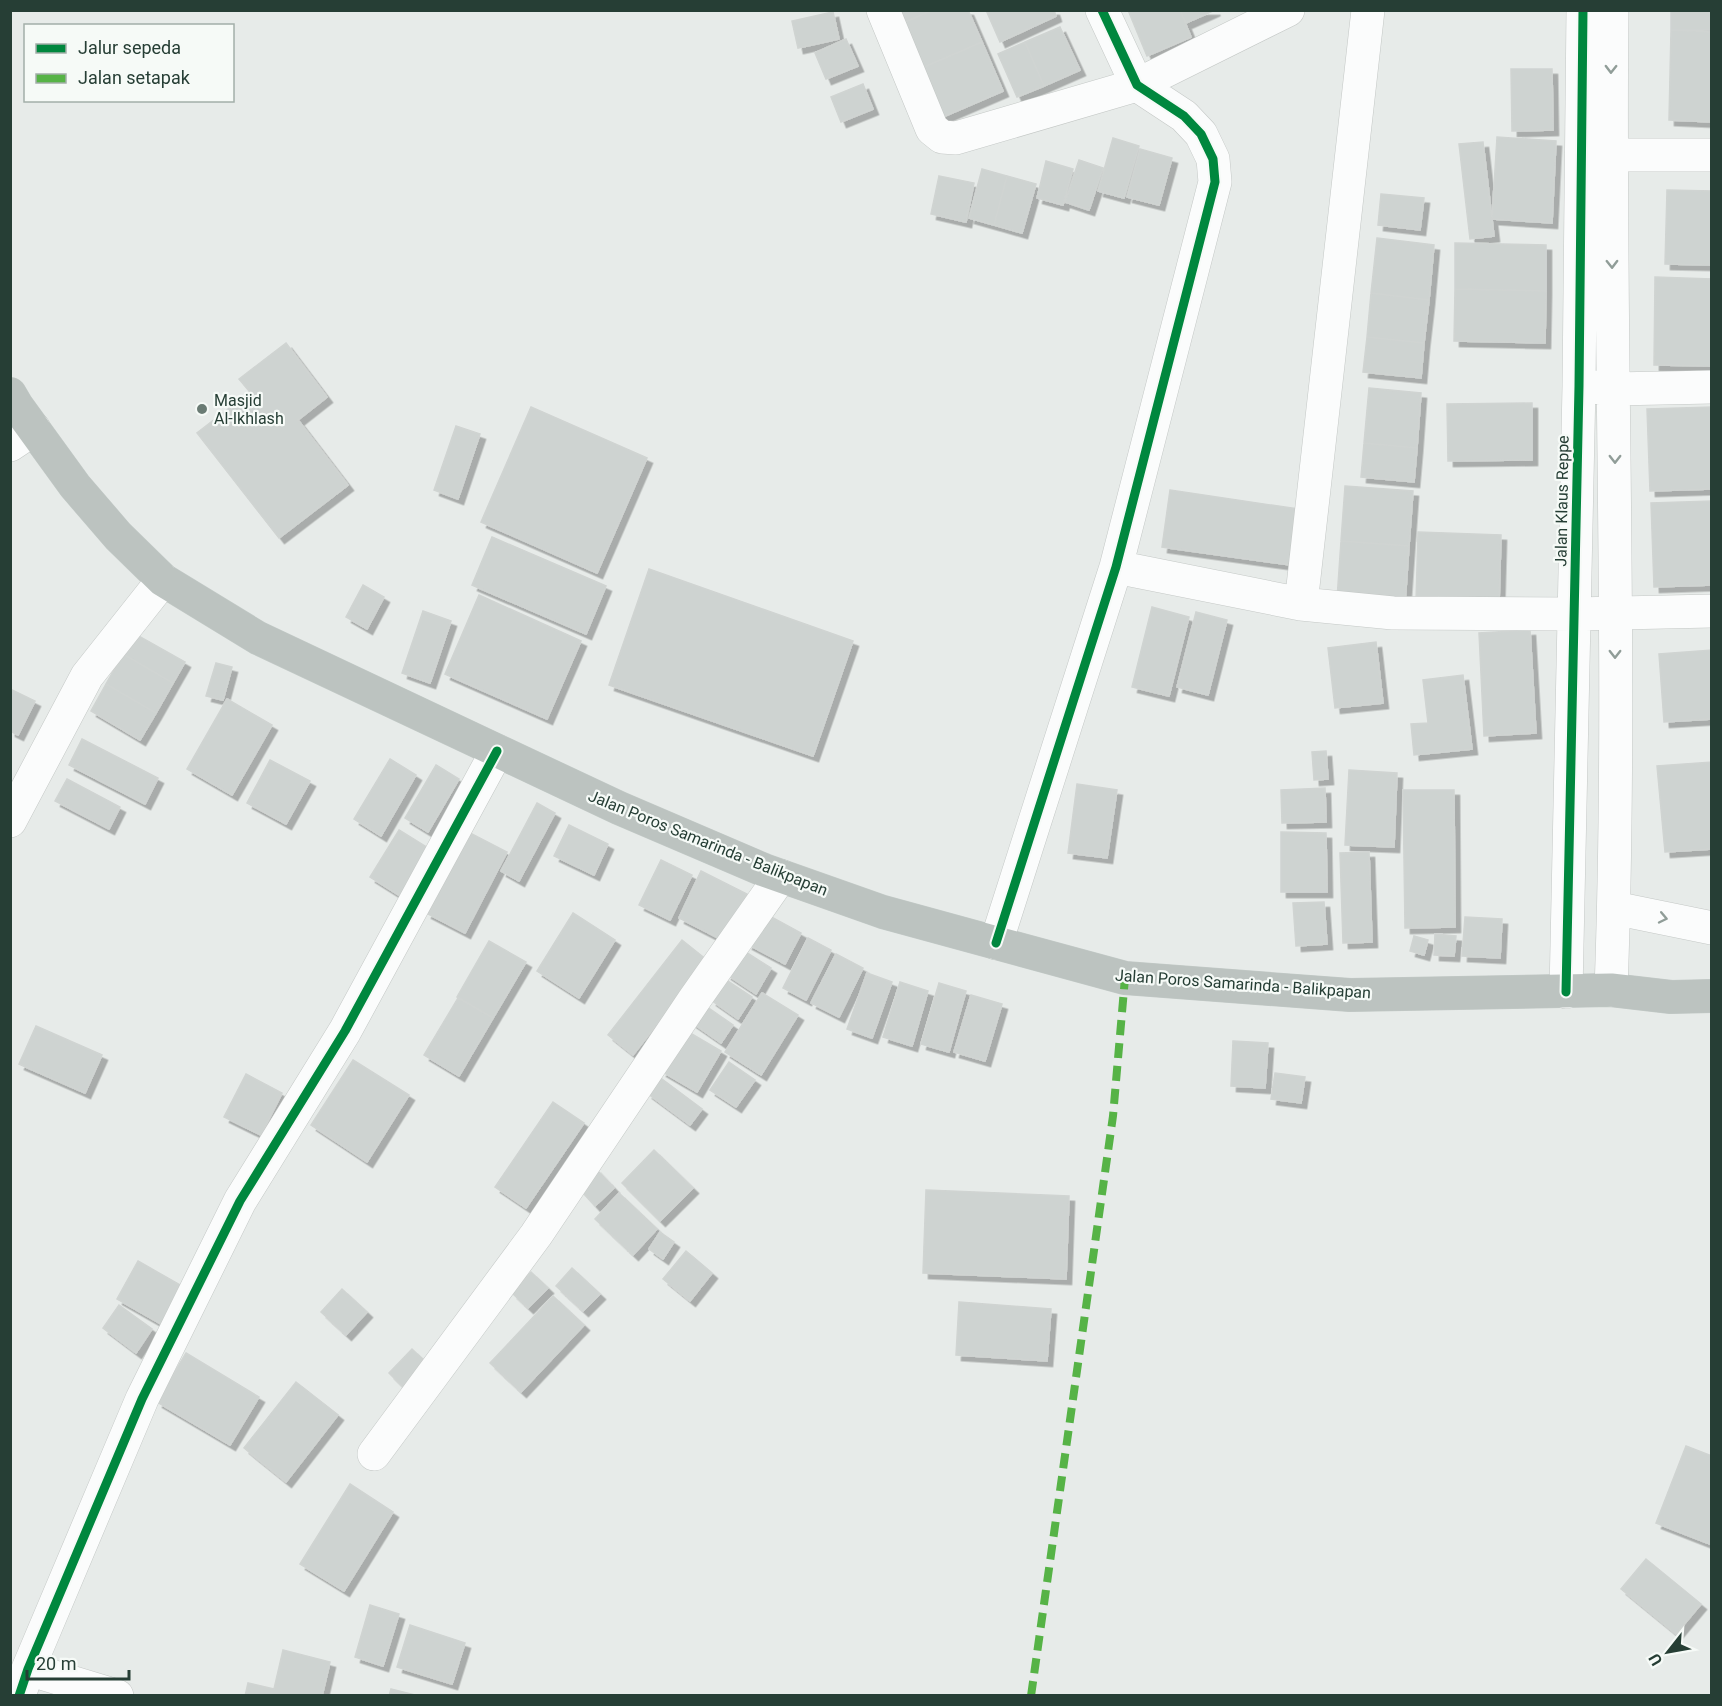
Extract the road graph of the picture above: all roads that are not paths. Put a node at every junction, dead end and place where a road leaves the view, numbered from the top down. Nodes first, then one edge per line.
1 (883, 10) edge
2 (1102, 10) edge
3 (1288, 10) edge
4 (1368, 10) edge
5 (1582, 10) edge
6 (1612, 10) edge
7 (1137, 85) junction
8 (1595, 154) junction
9 (1712, 156) edge
10 (1579, 386) junction
11 (1712, 387) edge
12 (1614, 389) junction
13 (10, 394) edge
14 (22, 437) edge
15 (1116, 567) junction
16 (162, 580) junction
17 (1301, 604) junction
18 (1712, 612) edge
19 (1574, 614) junction
20 (1615, 614) junction
21 (497, 751) junction
22 (10, 821) edge
23 (781, 876) junction
24 (1569, 891) junction
25 (1615, 899) junction
26 (1712, 928) edge
27 (996, 943) junction
28 (1611, 990) junction
29 (1566, 992) junction
30 (1712, 996) edge
31 (374, 1454) dead end
32 (23, 1682) edge
33 (117, 1695) edge

1 - 7 street
2 - 7 street
3 - 7 street
4 - 17 street
5 - 8 street, Jalan Klaus Reppe
6 -> 8 street, Jalan Klaus Reppe
7 - 15 street
8 - 9 street
8 - 10 street, Jalan Klaus Reppe
8 -> 12 street, Jalan Klaus Reppe
10 - 12 street
10 - 19 street, Jalan Klaus Reppe
11 - 12 street
12 -> 20 street, Jalan Klaus Reppe
13 - 14 highway, Jalan Poros Samarinda - Balikpapan
14 - 16 highway, Jalan Poros Samarinda - Balikpapan
15 - 17 street
15 - 27 street
16 - 21 highway, Jalan Poros Samarinda - Balikpapan
16 - 22 street
17 - 19 street
18 - 20 street
19 - 20 street
19 - 24 street, Jalan Klaus Reppe
20 -> 25 street, Jalan Klaus Reppe
21 - 23 highway, Jalan Poros Samarinda - Balikpapan
21 - 32 street
23 - 27 highway, Jalan Poros Samarinda - Balikpapan
23 - 31 street
24 - 25 street
24 - 29 street, Jalan Klaus Reppe
25 -> 26 street
25 - 28 street, Jalan Klaus Reppe
27 - 29 highway, Jalan Poros Samarinda - Balikpapan
28 - 29 highway, Jalan Poros Samarinda - Balikpapan
28 - 30 highway, Jalan Poros Samarinda - Balikpapan
32 - 33 street

